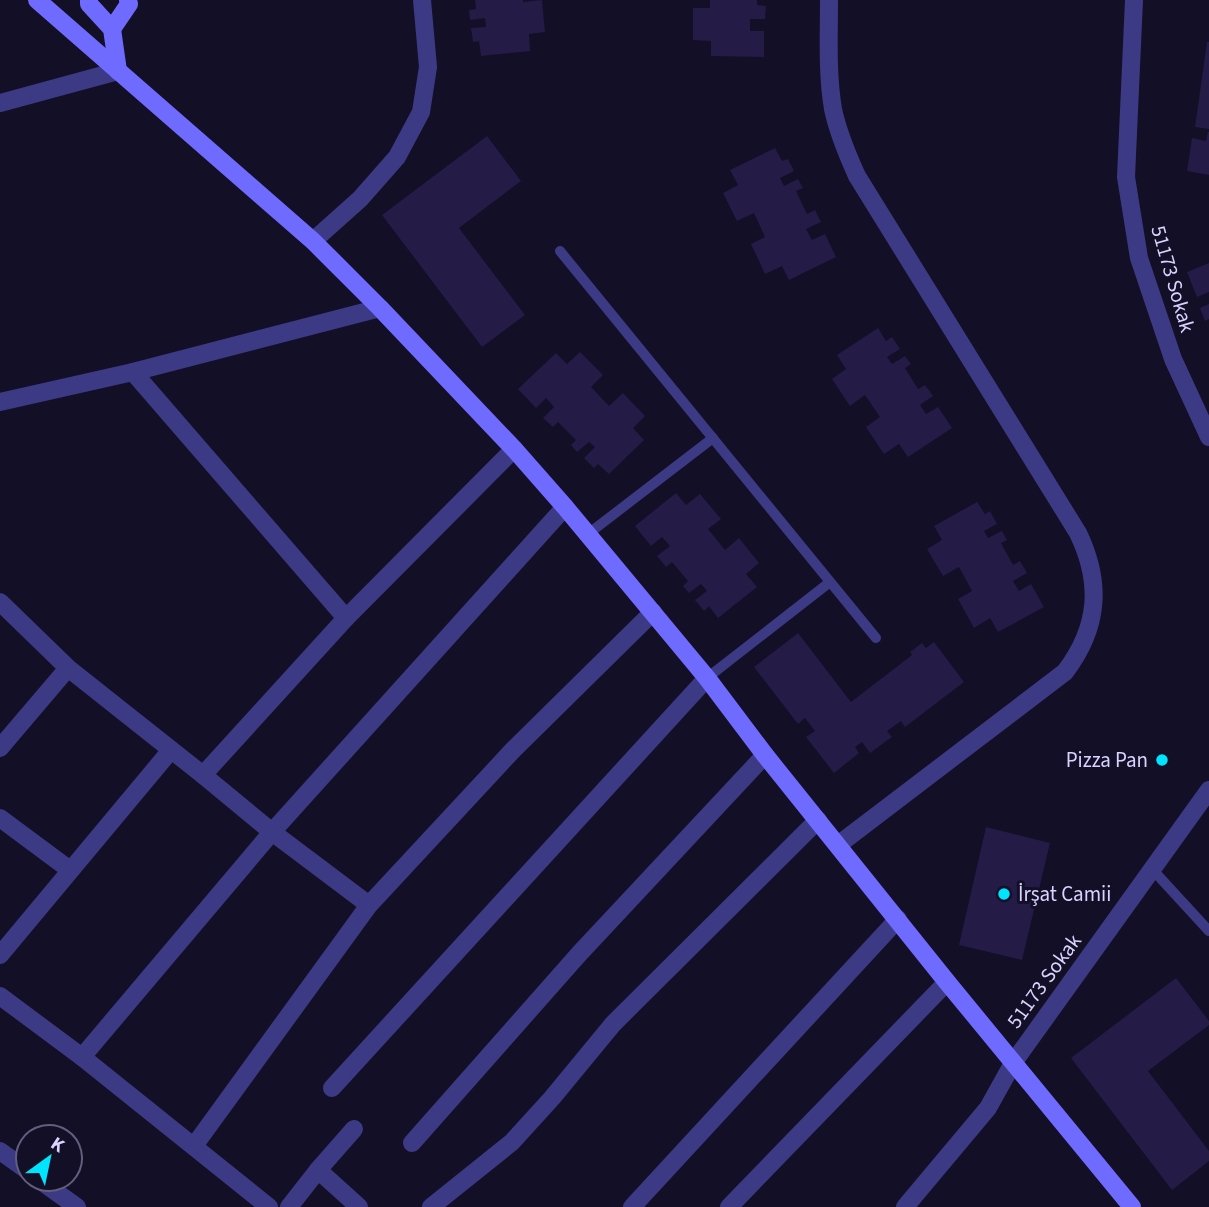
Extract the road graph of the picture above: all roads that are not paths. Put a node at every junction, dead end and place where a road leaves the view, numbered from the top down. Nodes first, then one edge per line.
1 (37, 0) edge
2 (89, 0) edge
3 (128, 0) edge
4 (422, 0) edge
5 (830, 0) edge
6 (1134, 0) edge
7 (112, 29) junction
8 (118, 71) junction
9 (0, 103) edge
10 (313, 241) junction
11 (560, 251) dead end
12 (380, 308) junction
13 (133, 372) junction
14 (0, 402) edge
15 (1209, 437) edge
16 (713, 438) junction
17 (514, 449) junction
18 (565, 506) junction
19 (588, 534) junction
20 (830, 582) junction
21 (0, 602) edge
22 (653, 612) junction
23 (346, 618) junction
24 (876, 638) dead end
25 (68, 668) junction
26 (707, 678) junction
27 (0, 748) edge
28 (171, 750) junction
29 (765, 755) junction
30 (203, 775) junction
31 (1209, 790) edge
32 (0, 818) edge
33 (818, 820) junction
34 (272, 832) junction
35 (838, 845) junction
36 (1152, 869) junction
37 (70, 870) junction
38 (369, 905) junction
39 (898, 919) junction
40 (1209, 931) edge
41 (0, 955) edge
42 (947, 982) junction
43 (0, 996) edge
44 (82, 1057) junction
45 (1013, 1063) junction
46 (332, 1088) dead end
47 (354, 1129) dead end
48 (412, 1143) dead end
49 (194, 1146) junction
50 (318, 1170) junction
51 (58, 1193) edge
52 (77, 1207) edge
53 (269, 1207) edge
54 (289, 1207) edge
55 (359, 1207) edge
56 (431, 1207) edge
57 (632, 1207) edge
58 (729, 1207) edge
59 (905, 1207) edge
60 (1132, 1207) edge

1 - 8 main road
2 - 7 main road
3 - 7 main road
4 - 10 street
5 - 35 street
6 - 15 street, 51173 Sokak
7 - 8 main road
8 - 9 street
8 - 10 main road
10 - 12 main road
11 - 16 lane
12 - 13 street
12 - 17 main road
13 - 14 street
13 - 23 street
16 - 19 lane
16 - 20 lane
17 - 18 main road
17 - 23 street
18 - 19 main road
18 - 34 street
19 - 22 main road
20 - 24 lane
20 - 26 lane
21 - 25 street
22 - 26 main road
22 - 38 street
23 - 30 street
25 - 27 street
25 - 28 street
26 - 29 main road
26 - 46 street
28 - 30 street
28 - 37 street
29 - 33 main road
29 - 48 street
30 - 34 street
31 - 36 street, 51173 Sokak
32 - 37 street
33 - 35 main road
33 - 56 street
34 - 38 street
34 - 44 street
35 - 39 main road
36 - 40 lane
36 - 45 street, 51173 Sokak
37 - 41 street
38 - 49 street
39 - 42 main road
39 - 57 street
42 - 45 main road
42 - 58 street
43 - 44 street
44 - 49 street
45 - 59 street, 51173 Sokak
45 - 60 main road
47 - 50 street
49 - 53 street
50 - 54 street
50 - 55 street
51 - 52 street

